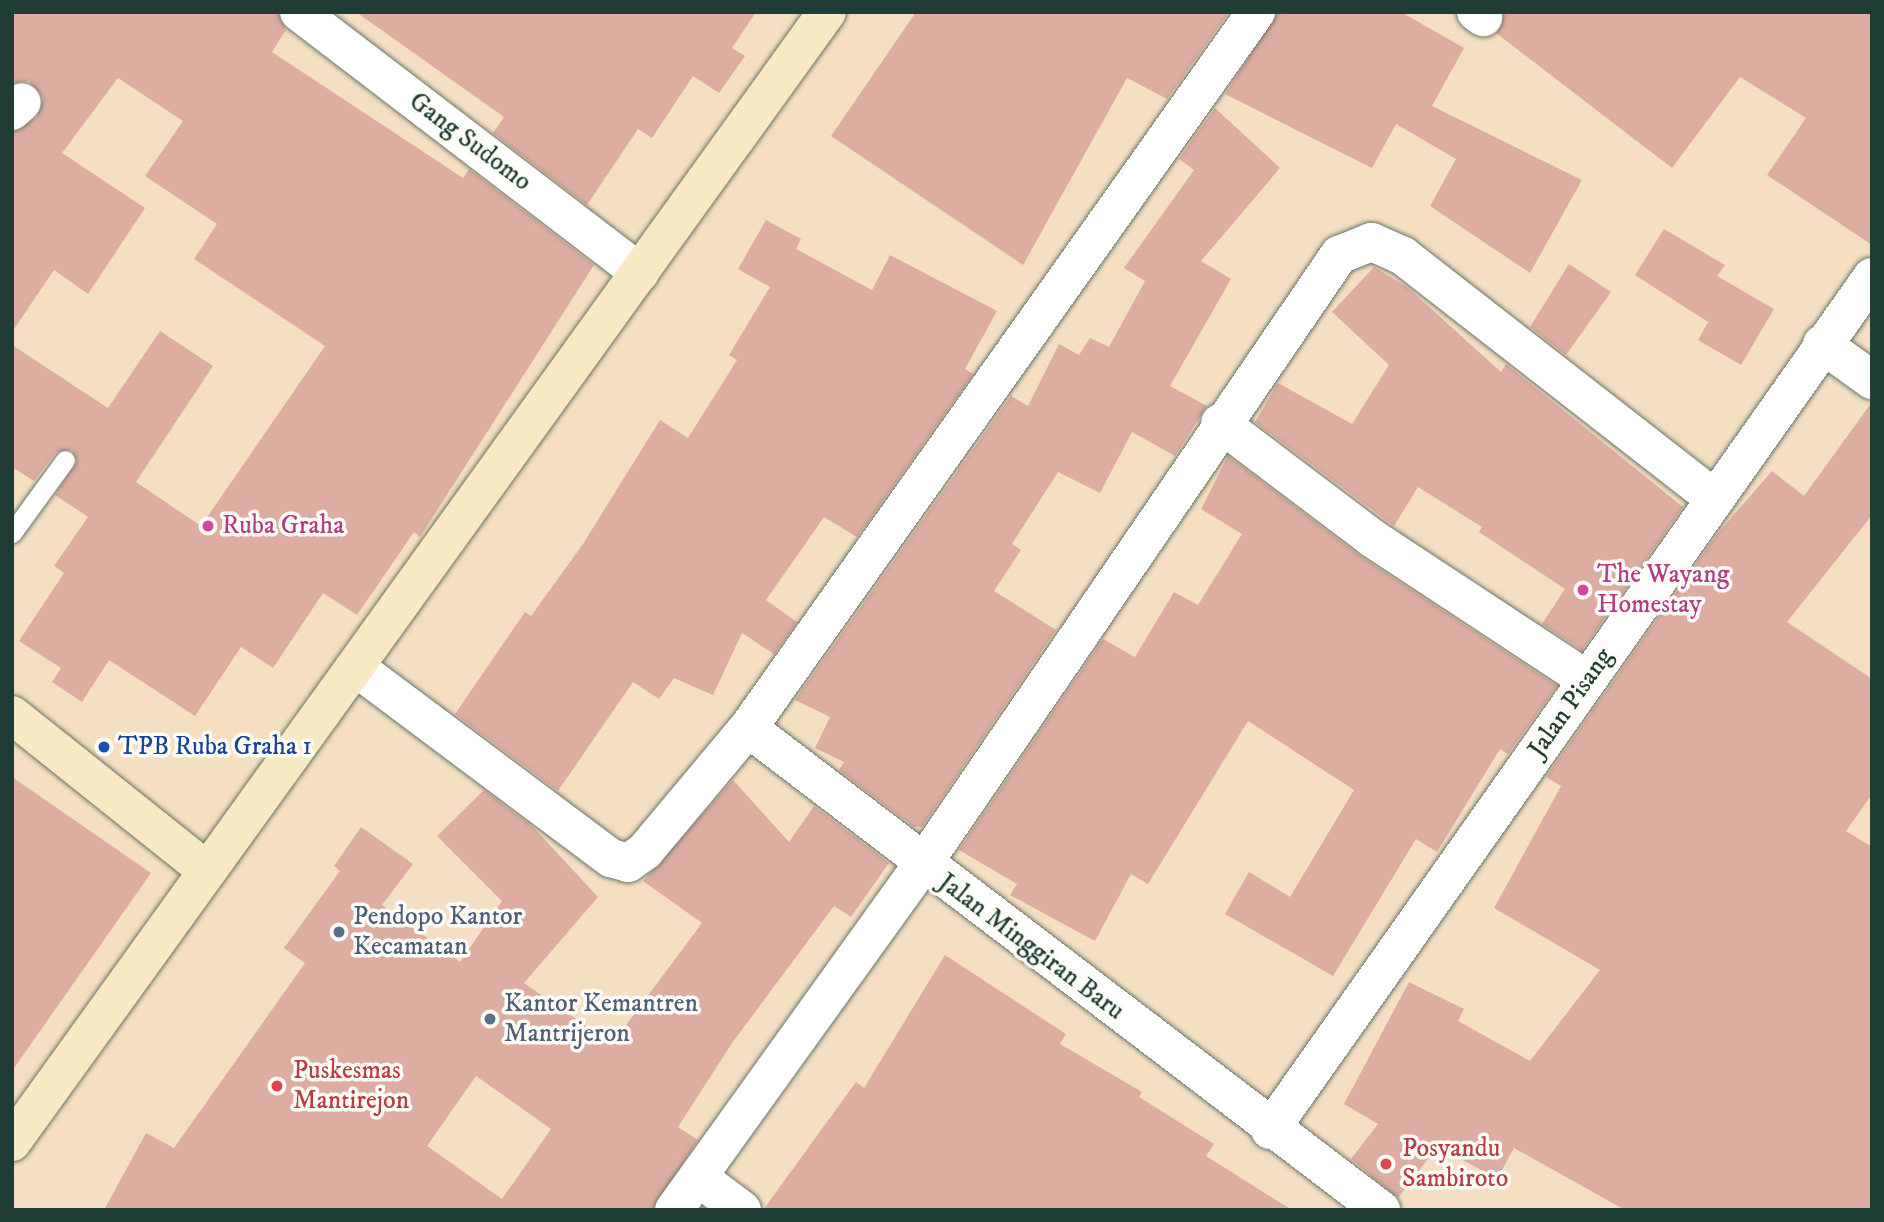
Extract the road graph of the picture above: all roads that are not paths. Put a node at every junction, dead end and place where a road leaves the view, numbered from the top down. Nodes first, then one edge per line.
1 (299, 12) edge
2 (827, 12) edge
3 (1256, 12) edge
4 (640, 273) junction
5 (1872, 277) edge
6 (1822, 344) junction
7 (1872, 380) edge
8 (1220, 424) junction
9 (65, 460) dead end
10 (1714, 498) junction
11 (12, 533) edge
12 (358, 669) junction
13 (1587, 680) junction
14 (12, 715) edge
15 (748, 728) junction
16 (923, 864) junction
17 (205, 869) junction
18 (1270, 1130) junction
19 (12, 1142) edge
20 (698, 1177) junction
21 (674, 1210) edge
22 (741, 1210) edge
23 (1381, 1210) edge

1 - 4 street, Gang Sudomo
2 - 4 main road
3 - 15 street
4 - 12 main road
5 - 6 street, Jalan Pisang
6 - 7 street
6 - 10 street, Jalan Pisang
8 - 10 street
8 - 13 street
8 - 16 street
9 - 11 lane
10 - 13 street, Jalan Pisang
12 - 15 street
12 - 17 main road
13 - 18 street, Jalan Pisang
14 - 17 main road
15 - 16 street
16 - 18 street, Jalan Minggiran Baru
16 - 20 street, Jalan Minggiran Baru
17 - 19 main road
18 - 23 street, Jalan Minggiran Baru
20 - 21 street, Jalan Minggiran Baru
20 - 22 street

